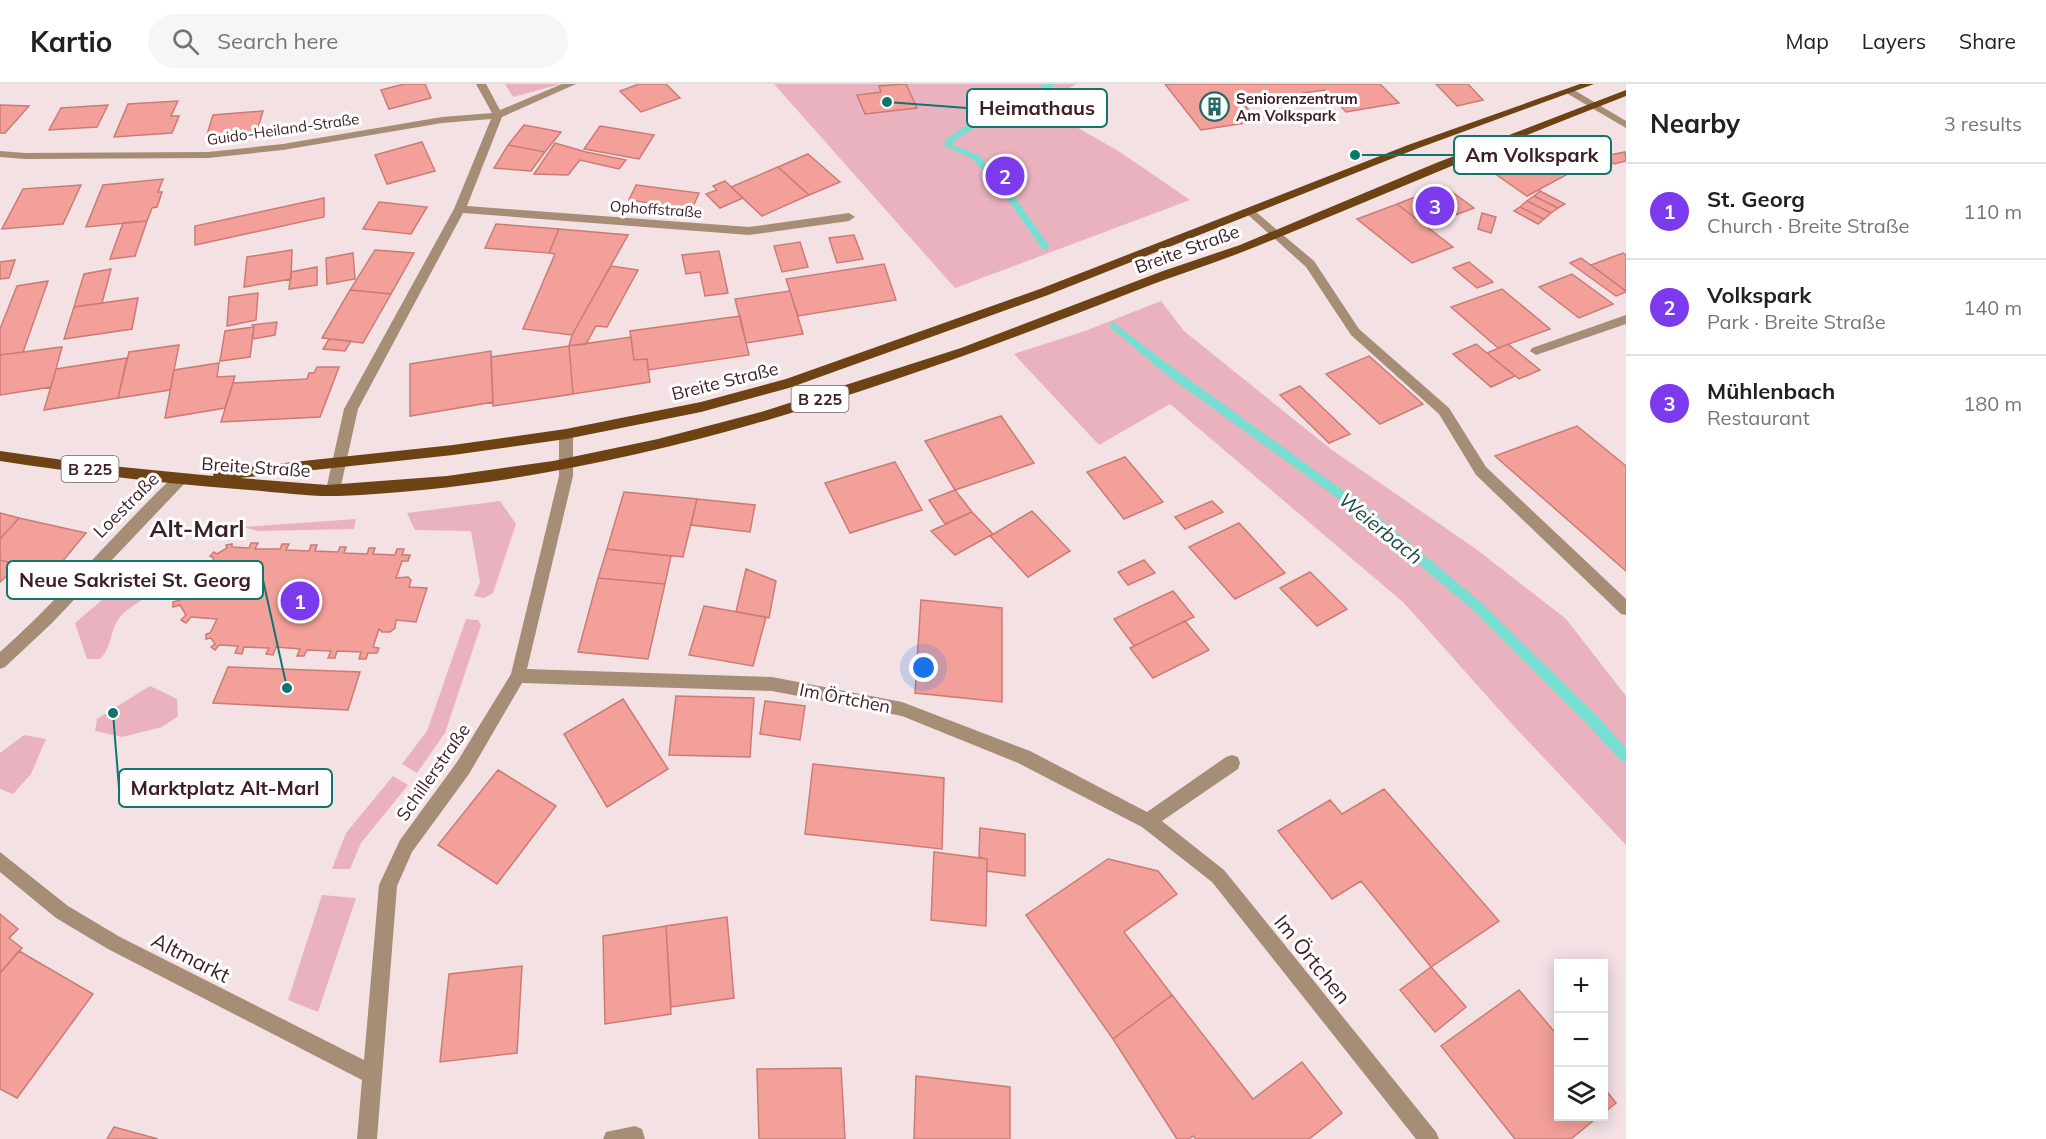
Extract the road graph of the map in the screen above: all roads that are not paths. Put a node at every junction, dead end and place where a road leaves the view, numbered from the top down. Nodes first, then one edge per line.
1 (481, 84) edge
2 (571, 84) edge
3 (1589, 84) edge
4 (1571, 92) junction
5 (1626, 93) edge
6 (1594, 105) junction
7 (498, 115) junction
8 (1626, 125) edge
9 (0, 154) edge
10 (460, 208) junction
11 (1250, 211) junction
12 (849, 217) dead end
13 (1274, 233) junction
14 (1626, 319) edge
15 (1536, 351) dead end
16 (566, 434) junction
17 (0, 456) edge
18 (337, 463) junction
19 (568, 464) junction
20 (180, 479) junction
21 (333, 490) junction
22 (1626, 609) edge
23 (0, 662) edge
24 (518, 676) junction
25 (1232, 763) dead end
26 (1148, 821) junction
27 (0, 861) edge
28 (373, 1075) junction
29 (367, 1139) edge
30 (613, 1139) edge
31 (635, 1139) edge
32 (1429, 1139) edge

1 - 7 street
2 - 7 street, Guido-Heiland-Straße
3 - 4 main road, Breite Straße / B 225
4 - 6 street
4 - 11 main road, Breite Straße / B 225
5 - 6 main road, Breite Straße / B 225
6 - 8 street
6 - 13 main road, Breite Straße / B 225
7 - 9 street, Guido-Heiland-Straße
7 - 10 street
10 - 12 street, Ophoffstraße
10 - 18 street
11 - 13 street
11 - 16 main road, Breite Straße / B 225
13 - 19 main road, Breite Straße / B 225
13 - 22 street
14 - 15 street
16 - 18 main road, Breite Straße / B 225
16 - 19 street, Schillerstraße
17 - 20 main road, B 225
18 - 20 main road, Breite Straße / B 225
18 - 21 street
19 - 21 main road, Breite Straße / B 225
19 - 24 street, Schillerstraße
20 - 21 main road, Breite Straße / B 225
20 - 23 street, Loestraße
24 - 26 street, Im Örtchen
24 - 28 street, Schillerstraße
25 - 26 street
26 - 32 street, Im Örtchen
27 - 28 street, Altmarkt
28 - 29 street, Schillerstraße
30 - 31 street

